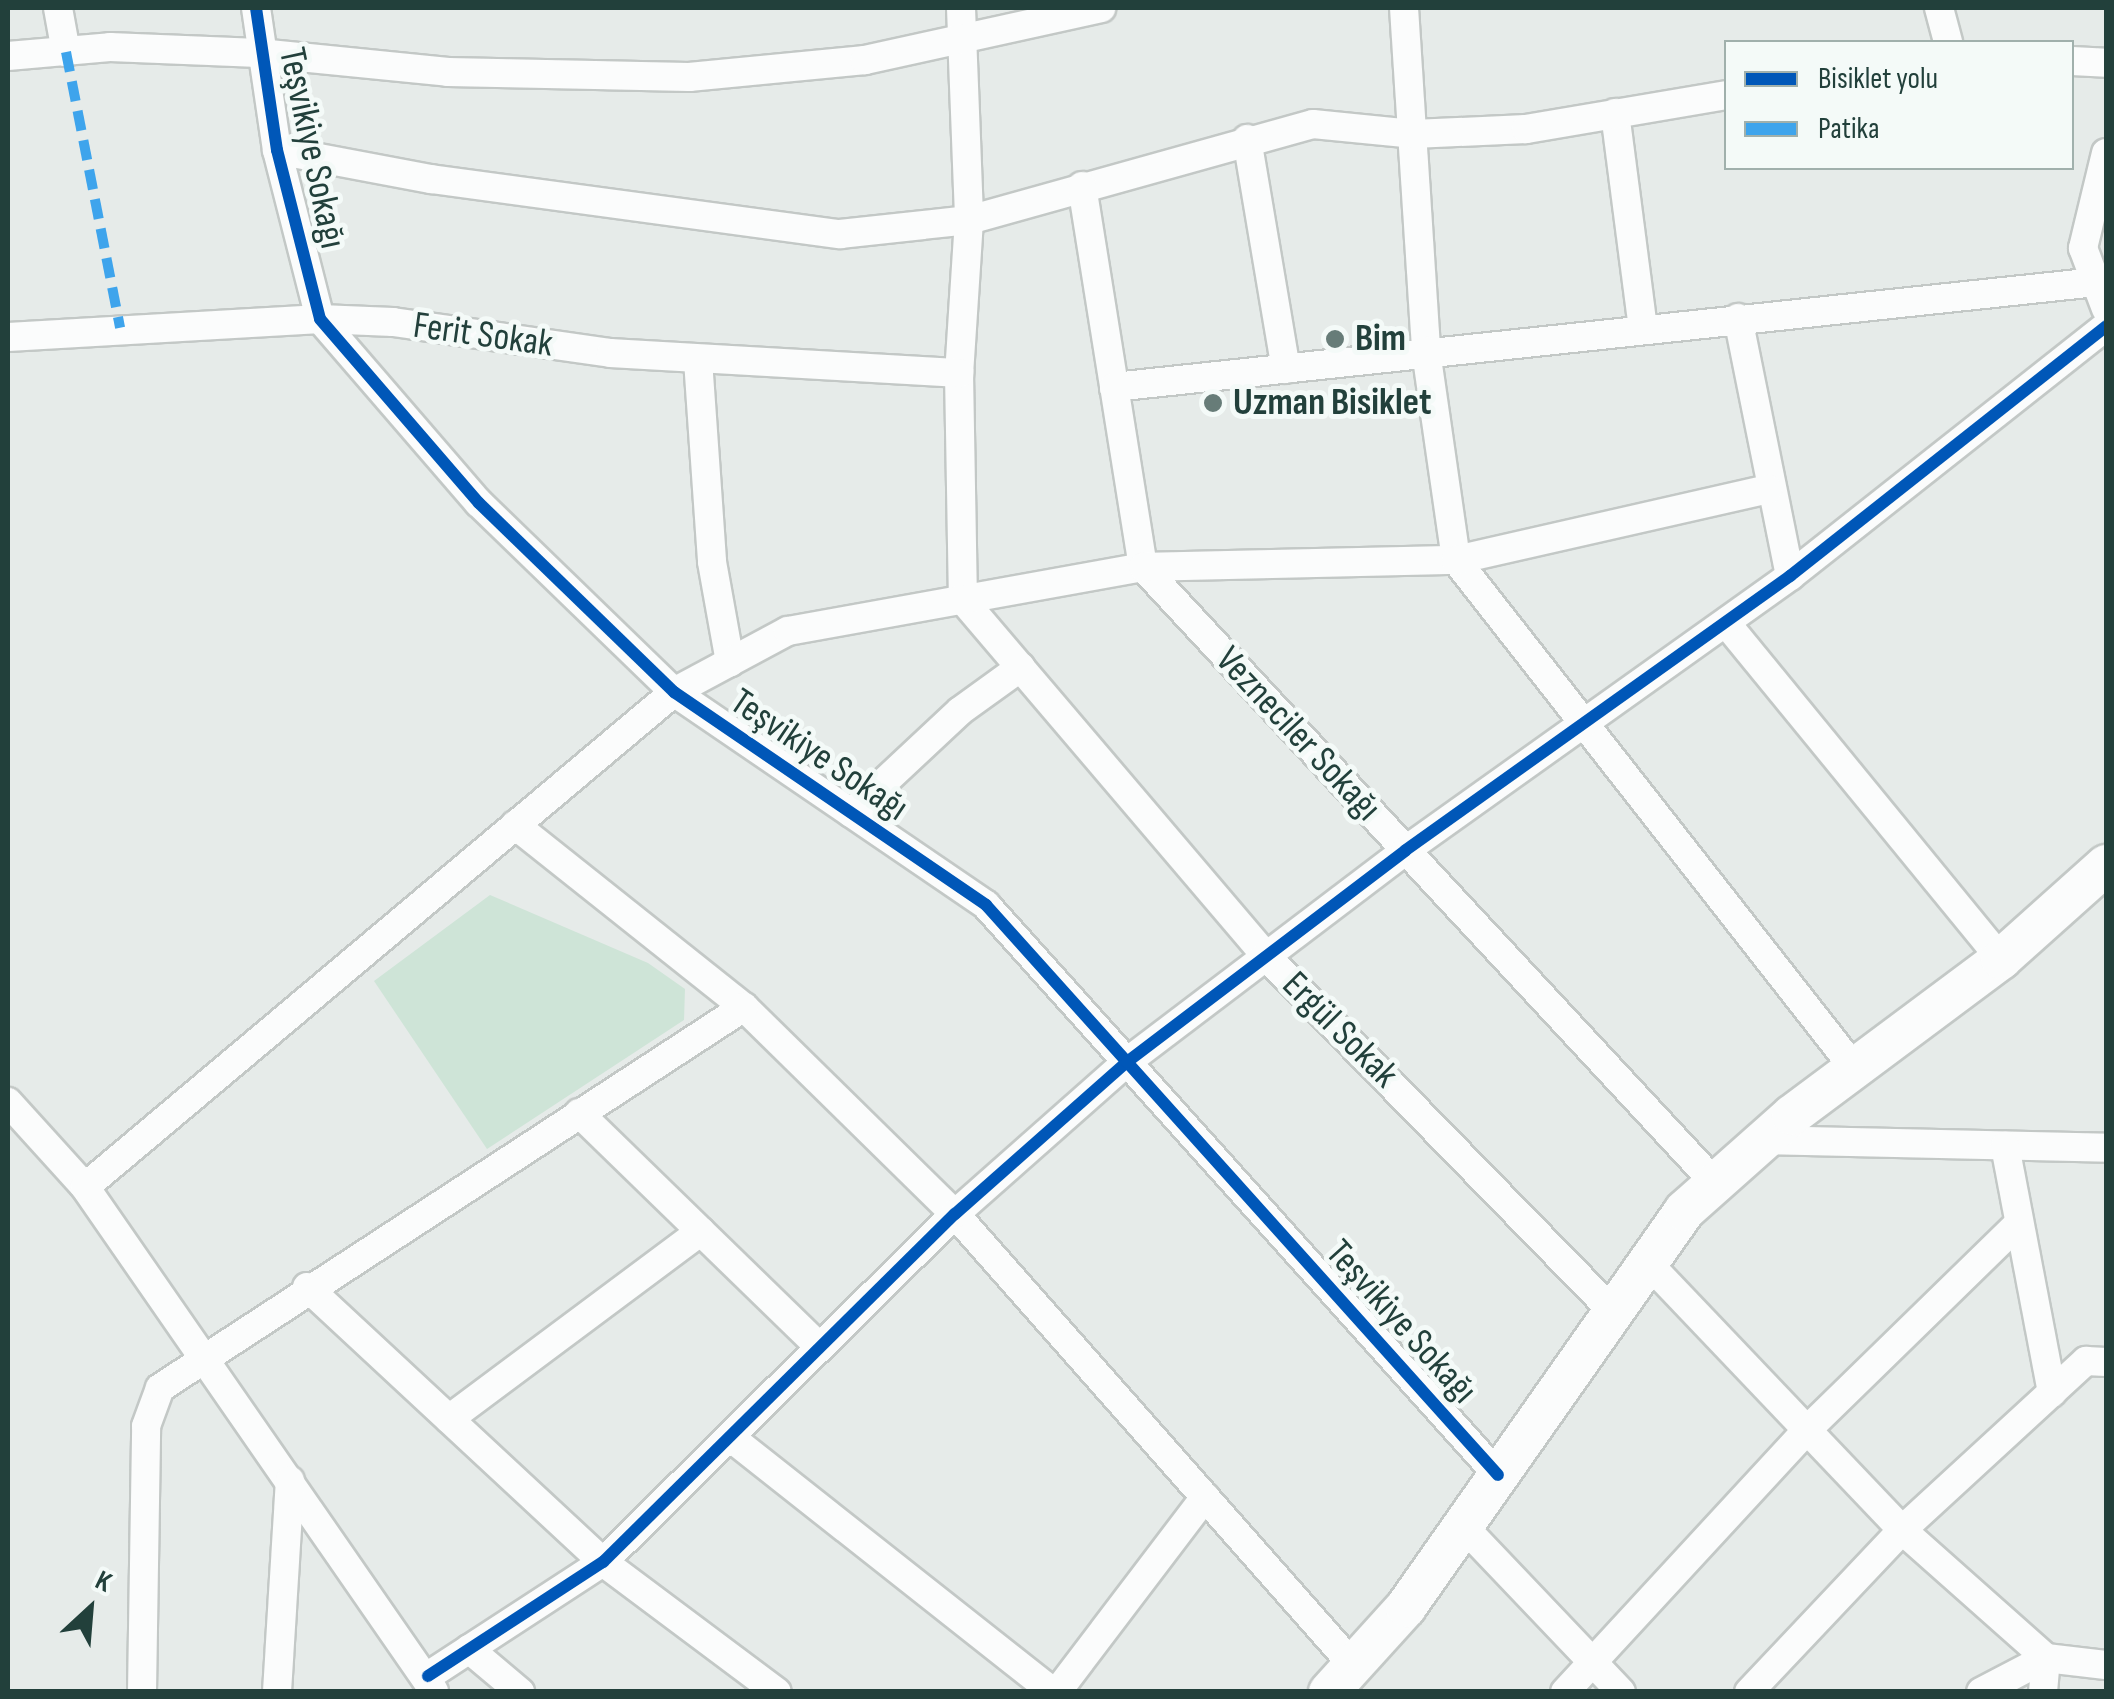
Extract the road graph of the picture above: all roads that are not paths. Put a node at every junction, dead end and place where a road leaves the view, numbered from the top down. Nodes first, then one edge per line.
1 (58, 8) edge
2 (256, 8) edge
3 (1101, 8) edge
4 (1404, 8) edge
5 (1939, 8) edge
6 (962, 21) edge
7 (1947, 40) edge
8 (66, 52) junction
9 (260, 53) junction
10 (8, 56) edge
11 (2074, 61) edge
12 (2106, 63) edge
13 (1724, 95) edge
14 (1616, 112) junction
15 (1413, 134) junction
16 (1247, 139) junction
17 (276, 150) junction
18 (2106, 153) edge
19 (1082, 186) junction
20 (968, 220) junction
21 (2101, 281) edge
22 (2106, 309) edge
23 (1738, 318) junction
24 (320, 319) junction
25 (2106, 326) edge
26 (1642, 328) junction
27 (8, 337) edge
28 (1426, 350) junction
29 (698, 360) junction
30 (1286, 369) junction
31 (959, 373) junction
32 (1114, 387) junction
33 (1768, 488) junction
34 (1456, 560) junction
35 (1143, 567) junction
36 (1790, 576) junction
37 (963, 600) junction
38 (1726, 623) junction
39 (730, 662) junction
40 (1020, 667) junction
41 (674, 692) junction
42 (1586, 726) junction
43 (851, 813) junction
44 (516, 825) junction
45 (1406, 850) junction
46 (2106, 865) edge
47 (1266, 956) junction
48 (2001, 959) junction
49 (744, 1007) junction
50 (1127, 1062) junction
51 (1854, 1068) junction
52 (8, 1102) edge
53 (578, 1113) junction
54 (1763, 1140) junction
55 (2004, 1146) junction
56 (2106, 1148) edge
57 (1715, 1183) junction
58 (84, 1186) junction
59 (955, 1214) junction
60 (2020, 1223) junction
61 (701, 1231) junction
62 (1648, 1263) junction
63 (306, 1287) junction
64 (1613, 1312) junction
65 (820, 1347) junction
66 (204, 1358) junction
67 (2106, 1362) edge
68 (2052, 1393) junction
69 (449, 1419) junction
70 (1807, 1430) junction
71 (730, 1437) junction
72 (1498, 1476) junction
73 (290, 1480) junction
74 (1205, 1497) junction
75 (1463, 1526) junction
76 (1902, 1530) junction
77 (603, 1562) junction
78 (469, 1650) junction
79 (2046, 1658) junction
80 (1594, 1665) junction
81 (2106, 1665) edge
82 (1345, 1681) edge
83 (431, 1684) edge
84 (142, 1692) edge
85 (278, 1692) edge
86 (520, 1692) edge
87 (777, 1692) edge
88 (1055, 1692) edge
89 (1565, 1692) edge
90 (1621, 1692) edge
91 (1749, 1692) edge
92 (1981, 1692) edge
93 (2043, 1692) edge

1 - 8 street
2 - 9 street, Teşvikiye Sokağı
3 - 6 street
4 - 15 street
5 - 7 street
6 - 9 street
6 - 20 street
8 - 9 street
8 - 10 street
9 - 17 street, Teşvikiye Sokağı
11 - 12 street
13 - 14 street
14 - 15 street
14 - 26 street
15 - 16 street
15 - 28 street
16 - 19 street
16 - 30 street
17 - 20 street
17 - 24 street, Teşvikiye Sokağı
18 - 21 street
19 - 20 street
19 - 32 street
20 - 31 street
21 - 22 street
21 - 23 street
23 - 26 street
23 - 33 street
24 - 27 street, Ferit Sokak
24 - 29 street, Ferit Sokak
24 - 41 street, Teşvikiye Sokağı
25 - 36 street
26 - 28 street
28 - 30 street
28 - 34 street
29 - 31 street, Ferit Sokak
29 - 39 street
30 - 32 street
31 - 37 street
32 - 35 street
33 - 34 street
33 - 36 street
34 - 35 street
34 - 42 street
35 - 37 street
35 - 45 street, Vezneciler Sokağı
36 - 38 street
37 - 39 street
37 - 40 street, Ergül Sokak
38 - 42 street
38 - 48 street
39 - 41 street
40 - 43 street
40 - 47 street, Ergül Sokak
41 - 43 street, Teşvikiye Sokağı
41 - 44 street
42 - 45 street
42 - 51 street
43 - 50 street, Teşvikiye Sokağı
44 - 49 street
44 - 58 street
45 - 47 street
45 - 57 street, Vezneciler Sokağı
46 - 48 street
47 - 50 street
47 - 64 street, Ergül Sokak
48 - 51 street
49 - 53 street
49 - 59 street
50 - 59 street
50 - 72 street, Teşvikiye Sokağı
51 - 54 street
52 - 58 street
53 - 61 street
53 - 63 street
54 - 55 street
54 - 57 street
55 - 56 street
55 - 60 street
57 - 62 street
58 - 66 street
59 - 65 street
59 - 74 street
60 - 68 street
60 - 70 street
61 - 65 street
61 - 69 street
62 - 64 street
62 - 70 street
63 - 66 street
63 - 69 street
64 - 72 street
65 - 71 street
66 - 73 street
66 - 84 street
67 - 68 street
68 - 76 street
69 - 77 street
70 - 76 street
70 - 80 street
71 - 77 street
71 - 88 street
72 - 75 street
73 - 83 street
73 - 85 street
74 - 82 street
74 - 88 street
75 - 80 street
75 - 82 street
76 - 79 street
76 - 91 street
77 - 78 street
77 - 87 street
78 - 83 street
78 - 86 street
79 - 81 street
79 - 92 street
79 - 93 street
80 - 89 street
80 - 90 street

